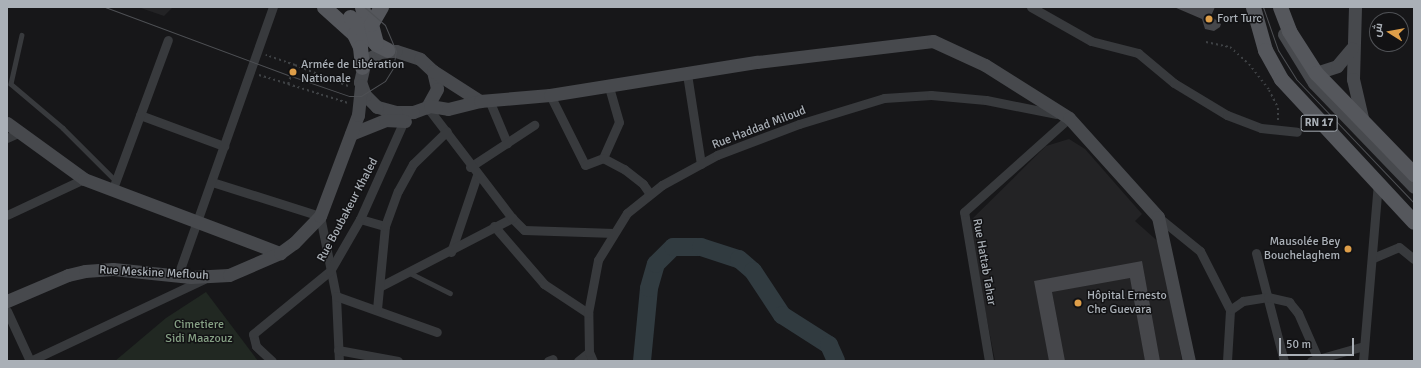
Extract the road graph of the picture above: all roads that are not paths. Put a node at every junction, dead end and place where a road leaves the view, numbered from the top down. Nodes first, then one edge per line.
1 (273, 7) edge
2 (324, 7) edge
3 (338, 7) edge
4 (362, 7) edge
5 (381, 7) edge
6 (1031, 7) edge
7 (1253, 7) edge
8 (1258, 7) edge
9 (1276, 7) edge
10 (1280, 7) edge
11 (1355, 7) edge
12 (22, 35) dead end
13 (168, 40) dead end
14 (378, 43) junction
15 (1352, 48) junction
16 (362, 67) junction
17 (433, 71) junction
18 (1316, 73) junction
19 (687, 74) junction
20 (361, 85) junction
21 (609, 86) junction
22 (550, 95) junction
23 (484, 101) junction
24 (428, 106) junction
25 (388, 110) junction
26 (140, 115) junction
27 (406, 117) junction
28 (1069, 118) junction
29 (7, 123) edge
30 (1364, 124) junction
31 (534, 125) dead end
32 (447, 131) junction
33 (20, 132) junction
34 (1297, 132) dead end
35 (351, 134) junction
36 (7, 138) edge
37 (507, 143) junction
38 (224, 146) junction
39 (603, 158) junction
40 (701, 164) junction
41 (470, 167) junction
42 (1414, 174) edge
43 (478, 175) junction
44 (84, 179) junction
45 (212, 182) junction
46 (1378, 184) junction
47 (114, 186) junction
48 (1414, 187) edge
49 (650, 194) junction
50 (1414, 212) edge
51 (7, 216) edge
52 (320, 216) junction
53 (1158, 217) junction
54 (512, 218) junction
55 (360, 219) junction
56 (1414, 222) edge
57 (197, 224) junction
58 (385, 226) junction
59 (494, 226) junction
60 (614, 233) junction
61 (451, 252) junction
62 (280, 253) junction
63 (1256, 253) dead end
64 (1373, 258) junction
65 (1414, 259) edge
66 (330, 271) junction
67 (408, 272) junction
68 (178, 275) junction
69 (207, 277) junction
70 (381, 286) junction
71 (450, 293) dead end
72 (336, 296) junction
73 (1268, 297) junction
74 (7, 300) edge
75 (377, 309) junction
76 (1230, 310) junction
77 (7, 311) edge
78 (588, 313) junction
79 (436, 332) dead end
80 (1364, 346) junction
81 (338, 350) junction
82 (591, 357) edge
83 (30, 361) edge
84 (272, 361) edge
85 (340, 361) edge
86 (398, 361) edge
87 (578, 361) edge
88 (989, 361) edge
89 (1189, 361) edge
90 (1227, 361) edge
91 (1284, 361) edge
92 (1316, 361) edge
93 (1363, 361) edge

1 - 38 street
2 - 16 main road
3 - 14 main road
4 - 14 main road
5 - 14 main road
6 - 34 street
7 - 46 main road, RN 17
8 - 50 main road
9 - 48 main road
10 - 18 main road, RN 17
11 - 15 main road
12 - 47 lane
13 - 26 street
14 - 16 main road
14 - 17 main road
15 - 18 main road
15 - 30 main road
16 - 20 main road
17 - 23 main road
17 - 24 main road
18 - 30 main road, RN 17
19 - 21 main road
19 - 28 main road
19 - 40 street
20 - 25 main road
20 - 35 main road, Rue Meskine Meflouh
21 - 22 main road
21 - 39 street
22 - 23 main road
22 - 39 street
23 - 24 main road
23 - 37 street
24 - 27 main road
24 - 32 street
25 - 27 main road
25 - 35 main road, Rue Meskine Meflouh
26 - 38 street
26 - 47 street
27 - 35 main road
27 - 55 street, Rue Boubakeur Khaled
28 - 40 street, Rue Haddad Miloud
28 - 53 main road
28 - 88 street, Rue Hattab Tahar
29 - 33 main road
30 - 42 main road, RN 17
31 - 37 street
32 - 41 street
32 - 58 street
33 - 36 street
33 - 44 main road
35 - 52 main road, Rue Meskine Meflouh
37 - 41 street
38 - 45 street
39 - 49 street
40 - 49 street, Rue Haddad Miloud
41 - 43 street
43 - 54 street
43 - 61 street
44 - 47 main road
44 - 51 street
45 - 52 street
45 - 57 street
46 - 56 main road, RN 17
46 - 64 street
47 - 57 main road
49 - 60 street, Rue Haddad Miloud
52 - 62 main road, Rue Meskine Meflouh
52 - 66 street
53 - 76 street
53 - 89 main road
54 - 59 street
54 - 60 street
55 - 58 street
55 - 66 street, Rue Boubakeur Khaled
57 - 62 main road
57 - 68 street
58 - 70 street
59 - 61 street
59 - 78 street
60 - 78 street, Rue Haddad Miloud
61 - 67 street
62 - 69 main road, Rue Meskine Meflouh
63 - 73 street
64 - 65 street
64 - 80 street
66 - 72 street
66 - 84 street, Rue Boubakeur Khaled
67 - 70 street
67 - 71 lane
68 - 69 main road, Rue Meskine Meflouh
68 - 74 main road, Rue Meskine Meflouh
69 - 83 street
70 - 75 street
72 - 75 street
72 - 81 street
73 - 76 street
73 - 91 street
73 - 92 street
75 - 79 street
76 - 90 street
77 - 83 street
78 - 82 street, Rue Haddad Miloud
80 - 92 street
80 - 93 street
81 - 85 street
81 - 86 street
82 - 87 street

